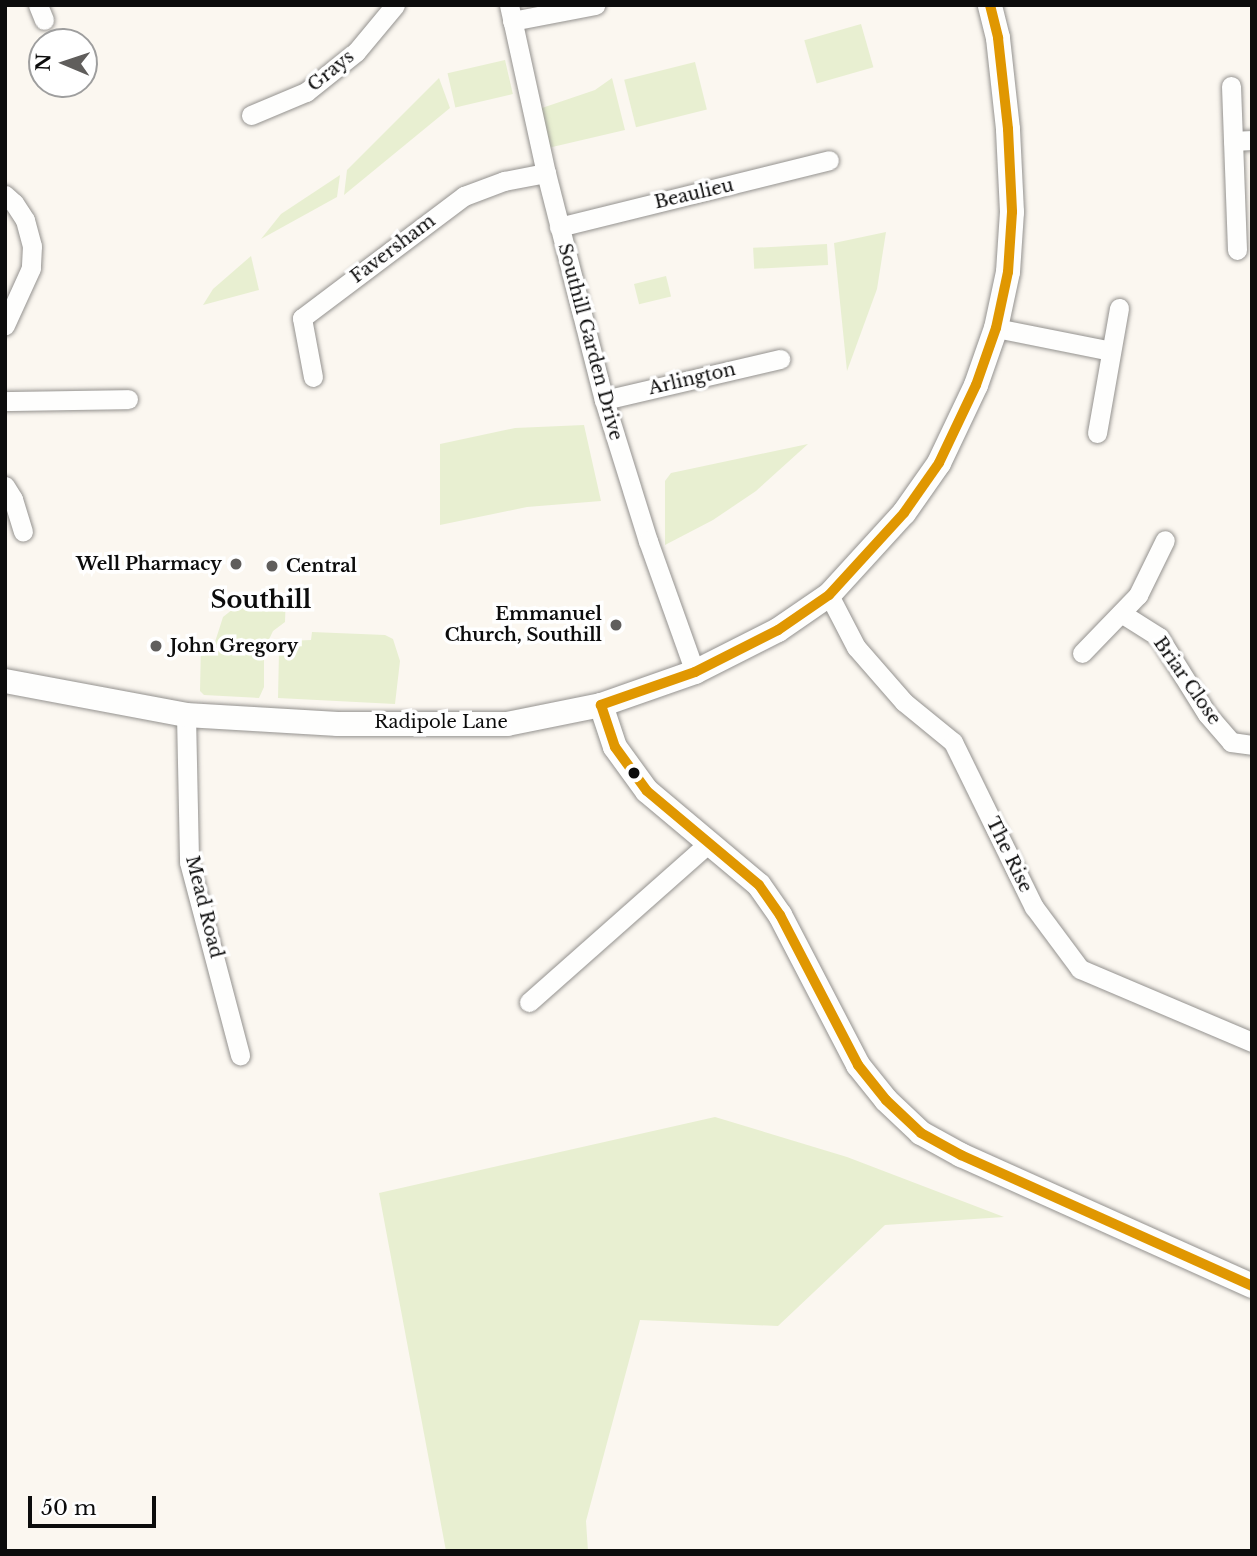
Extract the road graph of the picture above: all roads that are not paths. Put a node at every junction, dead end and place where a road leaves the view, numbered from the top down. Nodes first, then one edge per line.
1 (395, 5) edge
2 (595, 5) edge
3 (990, 5) edge
4 (510, 13) edge
5 (1231, 86) dead end
6 (251, 115) dead end
7 (1242, 140) edge
8 (830, 160) dead end
9 (546, 173) junction
10 (5, 195) edge
11 (559, 227) junction
12 (1237, 250) dead end
13 (1119, 308) dead end
14 (5, 326) edge
15 (996, 328) junction
16 (1111, 351) junction
17 (780, 359) dead end
18 (313, 377) dead end
19 (128, 399) dead end
20 (604, 400) junction
21 (5, 401) edge
22 (1097, 433) dead end
23 (5, 486) edge
24 (23, 532) dead end
25 (1165, 540) dead end
26 (829, 595) junction
27 (1121, 612) junction
28 (1082, 653) dead end
29 (695, 672) junction
30 (5, 681) edge
31 (601, 705) junction
32 (186, 715) junction
33 (1252, 745) edge
34 (709, 842) junction
35 (529, 1002) dead end
36 (1252, 1042) edge
37 (240, 1055) dead end
38 (1252, 1286) edge

1 - 6 street, Grays
2 - 4 street
3 - 15 street, Radipole Lane
4 - 9 street, Southill Garden Drive
5 - 7 street
7 - 12 street
8 - 11 street, Beaulieu
9 - 11 street, Southill Garden Drive
9 - 18 street, Faversham
10 - 14 street
11 - 20 street, Southill Garden Drive
13 - 16 street
15 - 16 street
15 - 26 street, Radipole Lane
16 - 22 street
17 - 20 street, Arlington
19 - 21 street
20 - 29 street, Southill Garden Drive
23 - 24 street
25 - 27 street
26 - 29 street, Radipole Lane
26 - 36 street, The Rise
27 - 28 street
27 - 33 street, Briar Close
29 - 31 street, Radipole Lane
30 - 32 street, Radipole Lane
31 - 32 street, Radipole Lane
31 - 34 street
32 - 37 street, Mead Road
34 - 35 street
34 - 38 street

